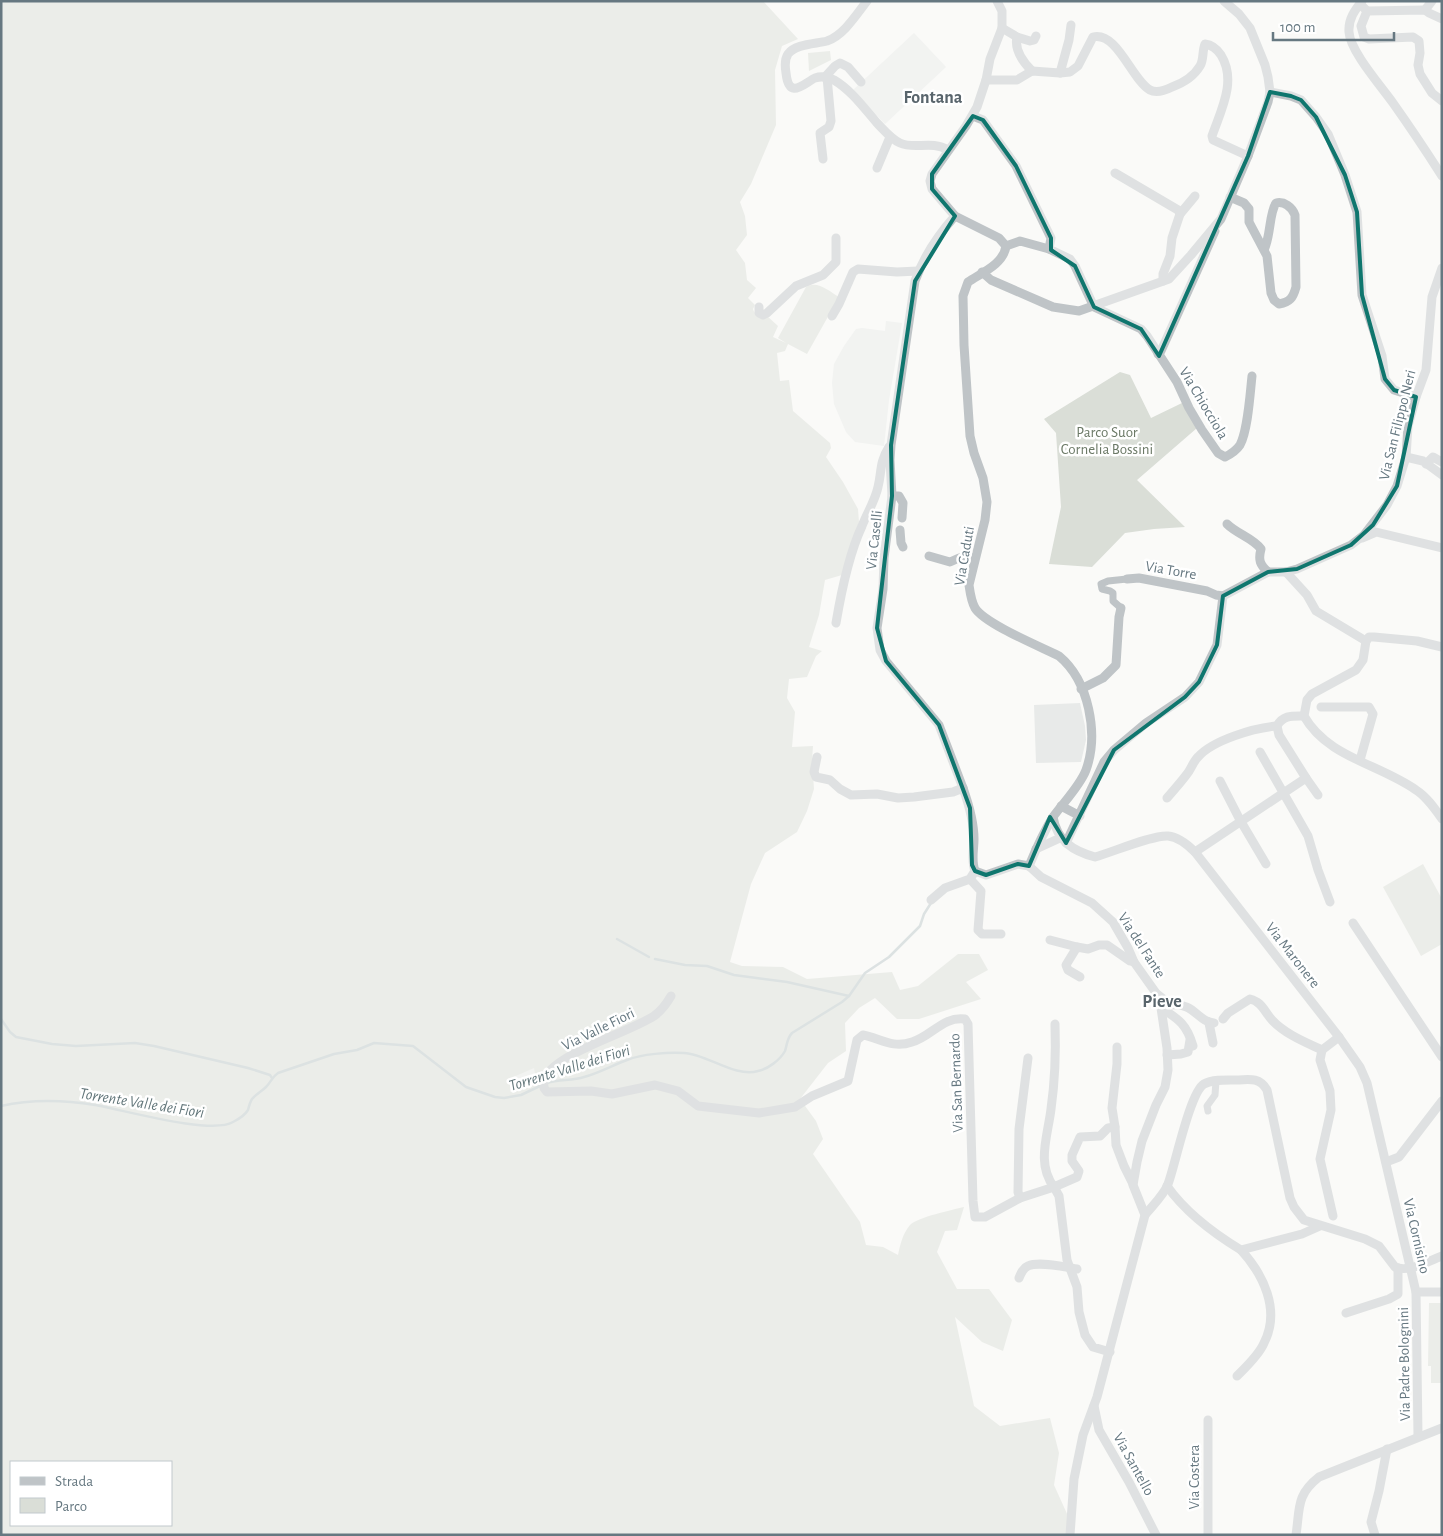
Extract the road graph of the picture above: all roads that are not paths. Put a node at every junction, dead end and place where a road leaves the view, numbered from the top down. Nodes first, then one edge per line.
1 (867, 1) edge
2 (998, 1) edge
3 (1224, 1) edge
4 (1432, 1) edge
5 (1361, 2) edge
6 (1425, 10) junction
7 (1366, 11) junction
8 (1442, 19) edge
9 (1071, 25) dead end
10 (1002, 28) junction
11 (1036, 36) dead end
12 (1017, 37) junction
13 (1032, 71) junction
14 (1060, 73) junction
15 (826, 77) junction
16 (986, 80) junction
17 (861, 82) dead end
18 (1270, 92) junction
19 (1442, 101) edge
20 (973, 116) junction
21 (890, 137) junction
22 (948, 150) junction
23 (1248, 156) junction
24 (823, 158) dead end
25 (877, 168) dead end
26 (1115, 173) dead end
27 (1442, 176) edge
28 (1194, 196) dead end
29 (1230, 197) junction
30 (1180, 214) junction
31 (955, 216) junction
32 (1217, 224) junction
33 (836, 238) dead end
34 (1006, 246) junction
35 (1049, 249) junction
36 (1264, 250) junction
37 (1442, 268) edge
38 (918, 271) junction
39 (982, 272) junction
40 (1163, 281) junction
41 (759, 306) dead end
42 (1094, 306) junction
43 (832, 316) dead end
44 (1158, 354) junction
45 (1252, 376) dead end
46 (1416, 397) junction
47 (891, 445) junction
48 (1406, 457) junction
49 (1442, 462) edge
50 (1426, 464) junction
51 (1442, 475) edge
52 (892, 496) junction
53 (902, 518) dead end
54 (1227, 524) dead end
55 (900, 530) dead end
56 (1355, 541) junction
57 (903, 547) dead end
58 (1442, 548) edge
59 (929, 556) dead end
60 (974, 561) junction
61 (1264, 575) junction
62 (1289, 576) junction
63 (1127, 579) joint
64 (1223, 596) junction
65 (1121, 608) joint
66 (836, 623) dead end
67 (1366, 641) junction
68 (1442, 647) edge
69 (1082, 689) junction
70 (1321, 707) dead end
71 (1304, 716) junction
72 (1277, 726) junction
73 (1260, 752) dead end
74 (817, 757) dead end
75 (1360, 760) junction
76 (1306, 778) junction
77 (1220, 781) dead end
78 (963, 788) junction
79 (1284, 792) junction
80 (1318, 795) dead end
81 (1167, 798) dead end
82 (1061, 806) junction
83 (1080, 816) junction
84 (1053, 817) junction
85 (1442, 819) edge
86 (1240, 820) junction
87 (1063, 840) junction
88 (1036, 849) junction
89 (1195, 852) junction
90 (1266, 864) dead end
91 (1029, 866) junction
92 (975, 871) junction
93 (970, 879) junction
94 (931, 900) dead end
95 (1330, 902) dead end
96 (1353, 923) dead end
97 (1001, 934) dead end
98 (1050, 940) dead end
99 (1076, 947) junction
100 (1134, 962) junction
101 (1080, 977) dead end
102 (1156, 994) junction
103 (671, 996) dead end
104 (1162, 1008) junction
105 (1215, 1022) junction
106 (1055, 1024) dead end
107 (1339, 1037) junction
108 (1213, 1043) dead end
109 (1117, 1047) dead end
110 (1322, 1050) junction
111 (1167, 1055) junction
112 (1442, 1057) edge
113 (1028, 1058) dead end
114 (1216, 1081) junction
115 (804, 1102) joint
116 (1442, 1102) edge
117 (1208, 1111) dead end
118 (1116, 1127) junction
119 (1386, 1162) junction
120 (1133, 1184) junction
121 (1167, 1186) junction
122 (1054, 1187) junction
123 (1020, 1198) junction
124 (1146, 1215) junction
125 (1333, 1216) dead end
126 (1320, 1226) junction
127 (1241, 1250) junction
128 (1442, 1256) edge
129 (1074, 1268) junction
130 (1398, 1268) junction
131 (1410, 1268) junction
132 (1018, 1278) dead end
133 (1416, 1292) junction
134 (1442, 1292) edge
135 (1346, 1312) dead end
136 (1110, 1352) junction
137 (1237, 1376) dead end
138 (1094, 1406) junction
139 (1208, 1420) dead end
140 (1442, 1428) edge
141 (1418, 1436) junction
142 (1387, 1449) junction
143 (1070, 1535) edge
144 (1156, 1535) edge
145 (1208, 1535) edge
146 (1296, 1535) edge
147 (1375, 1535) edge

1 - 15 street
2 - 10 street
3 - 18 street
4 - 6 street
5 - 7 street
5 - 27 street
6 - 7 street
6 - 8 street
7 - 19 street
9 - 14 street
10 - 12 street
10 - 16 street
11 - 12 street
12 - 13 street
13 - 14 street
13 - 16 street
14 - 23 street
15 - 17 street
15 - 21 street
15 - 24 street
16 - 20 street
18 - 23 street
18 - 46 street
20 - 22 street
20 - 35 street
21 - 22 street
21 - 25 street
22 - 31 street
23 - 29 street
26 - 30 street
28 - 30 street
29 - 32 street
29 - 36 street
30 - 40 street
31 - 34 street
31 - 38 street, Via Caselli
32 - 40 street
32 - 44 street
33 - 41 street
34 - 35 street
34 - 39 street, Via Caduti
35 - 42 street
36 - 36 street
37 - 46 street, Via San Filippo Neri
38 - 43 street
38 - 47 street, Via Caselli
39 - 42 street
39 - 60 street, Via Caduti
40 - 42 street
42 - 44 street, Via Chiocciola
44 - 45 street, Via Chiocciola
46 - 48 street, Via San Filippo Neri
47 - 52 street, Via Caselli
47 - 66 street
48 - 50 street
48 - 56 street, Via San Filippo Neri
49 - 50 street
50 - 51 street
52 - 53 street
52 - 78 street, Via Caselli
54 - 61 street
55 - 57 street
56 - 58 street
56 - 62 street, Via San Filippo Neri
59 - 60 street
60 - 69 street, Via Caduti
61 - 62 street, Via San Filippo Neri
61 - 64 street
62 - 67 street
63 - 64 street, Via Torre
63 - 65 street, Via Torre
64 - 83 street
65 - 69 street, Via Torre
67 - 68 street
67 - 71 street
69 - 82 street, Via Caduti
70 - 75 street
71 - 72 street
71 - 75 street
72 - 76 street
72 - 81 street
73 - 79 street
74 - 78 street
75 - 85 street
76 - 79 street
76 - 80 street
77 - 86 street
78 - 92 street, Via Caselli
79 - 86 street
79 - 95 street
82 - 83 street
82 - 84 street, Via Caduti
83 - 87 street
84 - 87 street
84 - 88 street
86 - 89 street
86 - 90 street
87 - 88 street
87 - 89 street, Via Maronere
88 - 91 street
89 - 107 street, Via Maronere
91 - 92 street
91 - 100 street, Via del Fante
92 - 93 street
93 - 94 street
93 - 97 street
96 - 112 street
98 - 99 street
99 - 100 street
99 - 101 street
100 - 102 street, Via del Fante
102 - 104 street, Via del Fante
102 - 105 street
103 - 115 street, Via Valle Fiori
104 - 111 street
104 - 111 street
105 - 108 street
105 - 110 street
106 - 122 street
107 - 110 street
107 - 119 street, Via Maronere
109 - 118 street
110 - 125 street
111 - 120 street
113 - 123 street
114 - 117 street
114 - 121 street
114 - 126 street
115 - 123 street, Via San Bernardo
116 - 119 street
118 - 120 street
118 - 122 street, Via San Bernardo
119 - 131 street, Via Cornisino
120 - 124 street
121 - 124 street
121 - 127 street
122 - 123 street, Via San Bernardo
122 - 129 street
124 - 136 street
126 - 127 street
126 - 130 street
127 - 137 street
128 - 131 street
129 - 132 street
129 - 136 street
130 - 131 street
130 - 135 street
131 - 133 street, Via Cornisino
133 - 134 street, Via Cornisino
133 - 141 street, Via Padre Bolognini
136 - 138 street
138 - 143 street
138 - 144 street, Via Santello
139 - 145 street, Via Costera
140 - 141 street, Via Padre Bolognini
141 - 142 street, Via Padre Bolognini
142 - 146 street, Via Padre Bolognini
142 - 147 street

